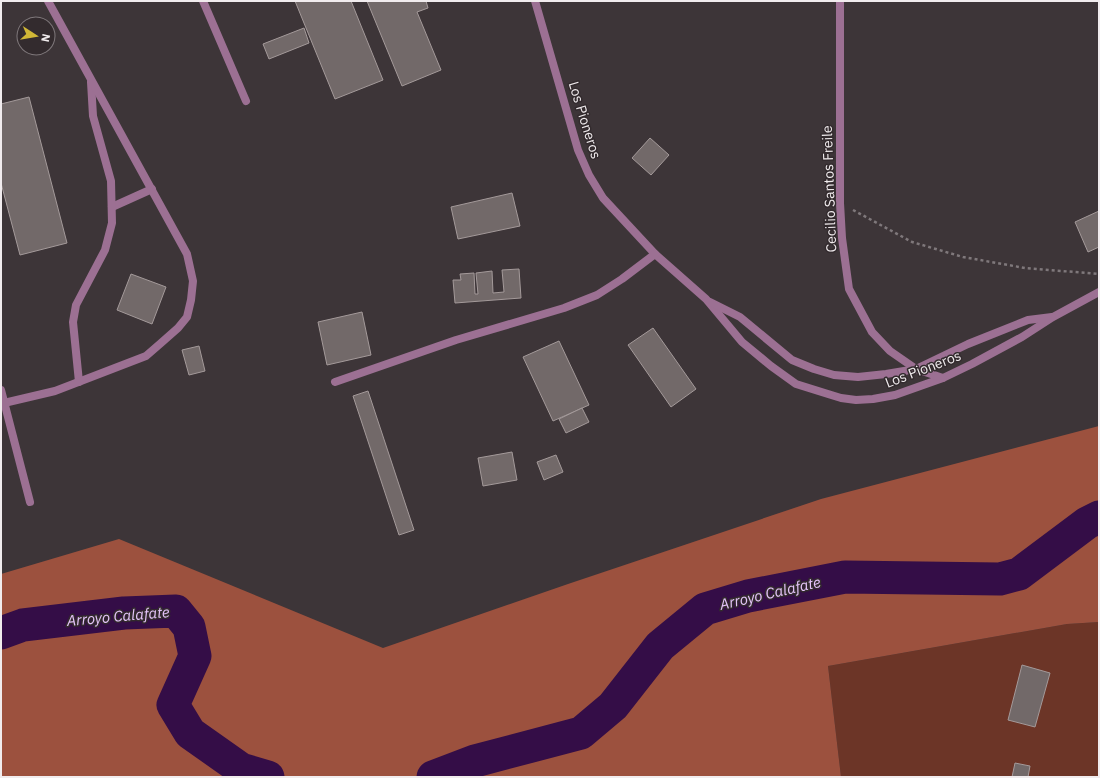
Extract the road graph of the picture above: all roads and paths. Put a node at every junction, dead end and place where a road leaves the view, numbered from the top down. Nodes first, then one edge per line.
1 (48, 1) edge
2 (202, 1) edge
3 (535, 1) edge
4 (840, 1) edge
5 (91, 79) junction
6 (246, 102) dead end
7 (152, 189) junction
8 (840, 203) junction
9 (112, 207) junction
10 (655, 254) junction
11 (1099, 274) edge
12 (1099, 292) edge
13 (706, 299) junction
14 (1053, 317) junction
15 (916, 369) junction
16 (943, 378) junction
17 (79, 382) junction
18 (335, 382) dead end
19 (1, 390) edge
20 (4, 403) junction
21 (30, 502) dead end

1 - 5 street
2 - 6 street
3 - 10 street, Los Pioneros
4 - 8 street, Cecilio Santos Freile
5 - 7 street
5 - 9 street
7 - 9 street
7 - 17 street
8 - 11 path
8 - 15 street, Cecilio Santos Freile
9 - 17 street
10 - 13 street, Los Pioneros
10 - 18 street
12 - 14 street, Los Pioneros
13 - 15 street, Los Pioneros
13 - 16 street, Los Pioneros
14 - 15 street, Los Pioneros
14 - 16 street, Los Pioneros
15 - 16 street, Cecilio Santos Freile
17 - 20 street
19 - 20 street
20 - 21 street

